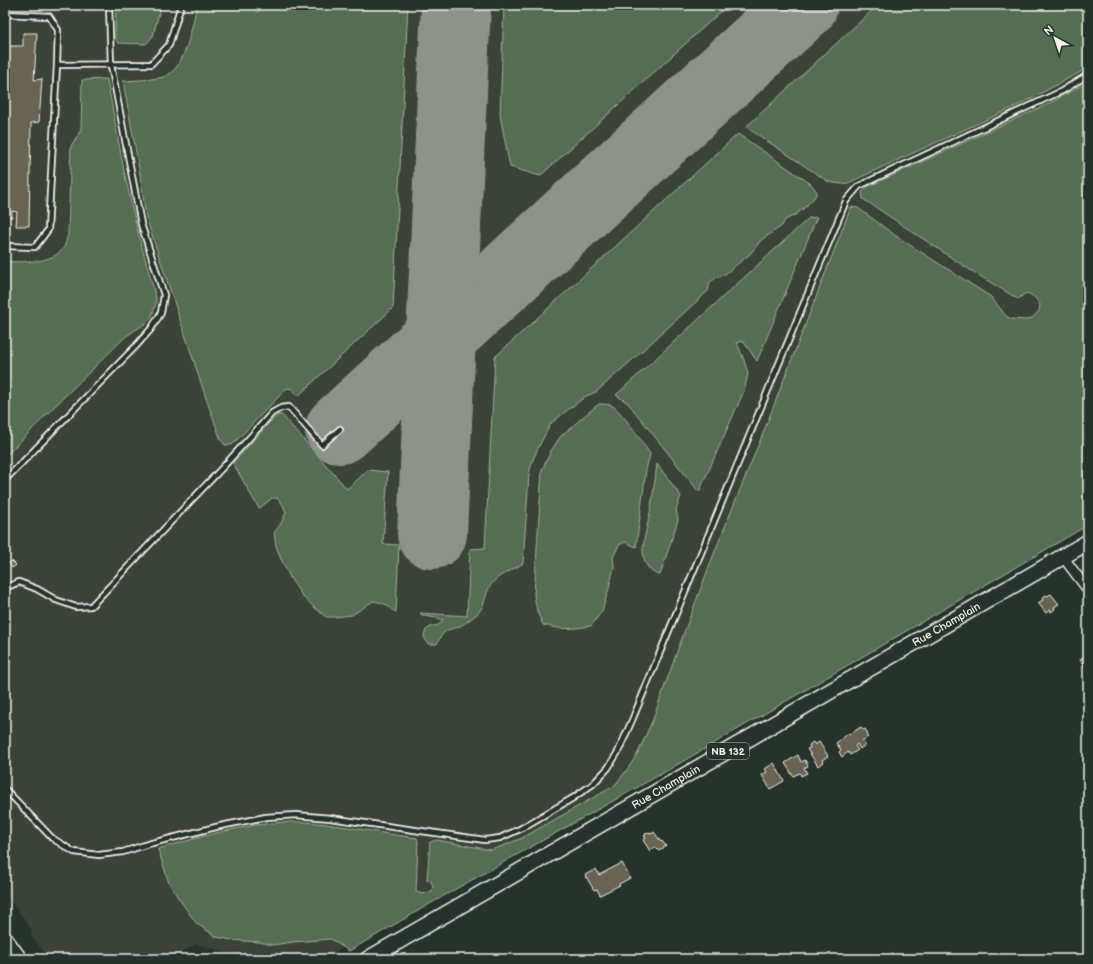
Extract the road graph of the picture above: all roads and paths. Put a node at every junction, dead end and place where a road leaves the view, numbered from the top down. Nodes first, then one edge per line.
1 (109, 5) edge
2 (181, 5) edge
3 (5, 14) edge
4 (57, 65) junction
5 (111, 65) junction
6 (1088, 75) edge
7 (5, 246) edge
8 (340, 429) dead end
9 (5, 480) edge
10 (1088, 542) edge
11 (1063, 557) junction
12 (5, 588) edge
13 (1088, 590) edge
14 (5, 789) edge
15 (5, 937) edge
16 (21, 959) edge
17 (368, 959) edge

1 - 5 lane
2 - 5 lane
3 - 4 lane
4 - 5 lane
4 - 7 lane
5 - 9 lane
6 - 14 lane
8 - 12 lane
10 - 11 main road, Rue Champlain / NB 132
11 - 13 street
11 - 17 main road, Rue Champlain / NB 132
15 - 16 street

